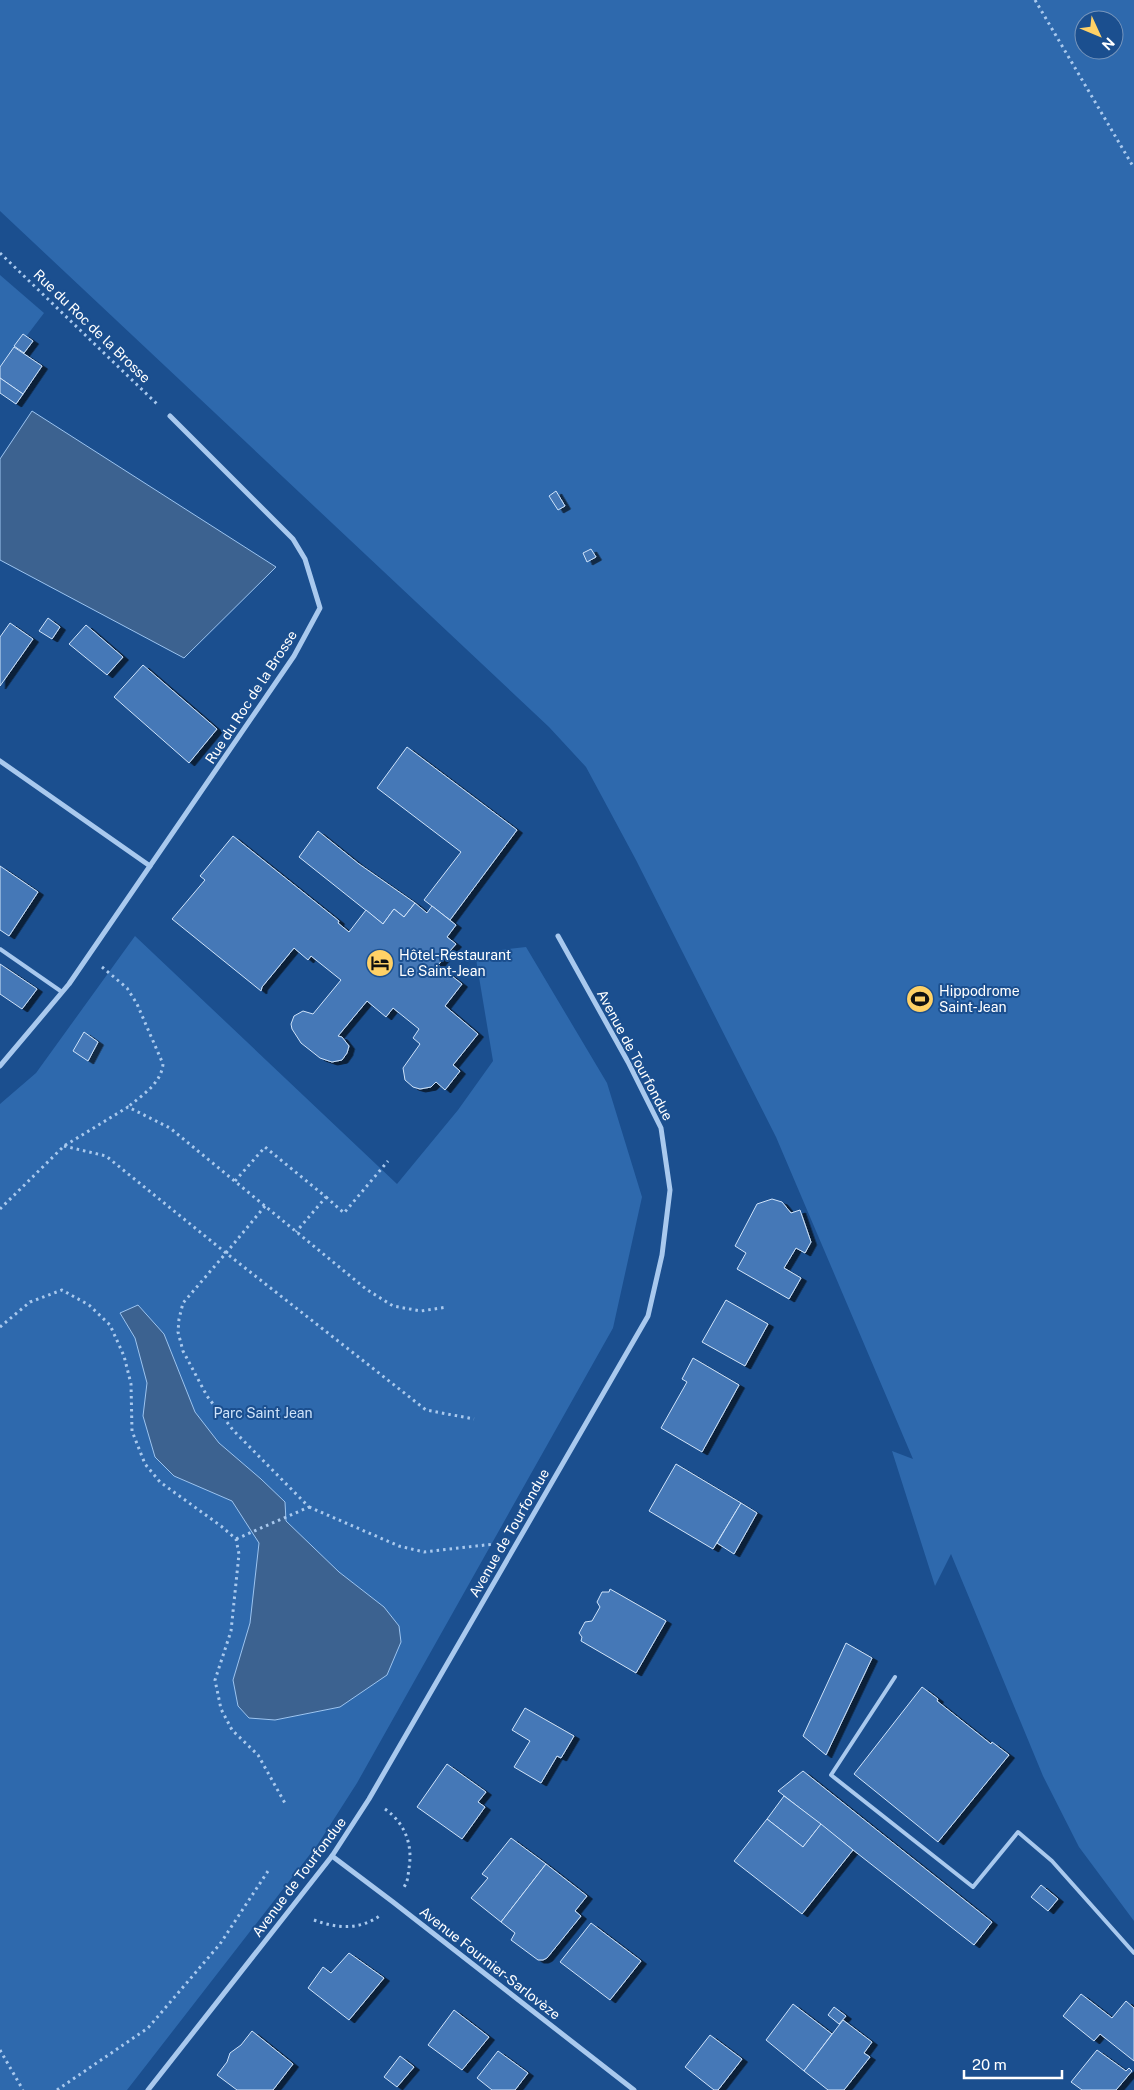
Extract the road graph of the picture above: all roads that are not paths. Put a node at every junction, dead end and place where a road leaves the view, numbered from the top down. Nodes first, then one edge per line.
1 (170, 416) road end
2 (0, 761) edge
3 (150, 866) junction
4 (558, 936) dead end
5 (0, 949) edge
6 (62, 992) junction
7 (0, 1066) edge
8 (895, 1677) dead end
9 (332, 1856) junction
10 (1134, 1953) edge
11 (148, 2090) edge
12 (634, 2090) edge

1 - 3 street, Rue du Roc de la Brosse
2 - 3 street
3 - 6 street, Rue du Roc de la Brosse
4 - 9 street, Avenue de Tourfondue
5 - 6 lane
6 - 7 street, Rue du Roc de la Brosse
8 - 10 lane
9 - 11 street, Avenue de Tourfondue
9 - 12 street, Avenue Fournier-Sarlovèze

